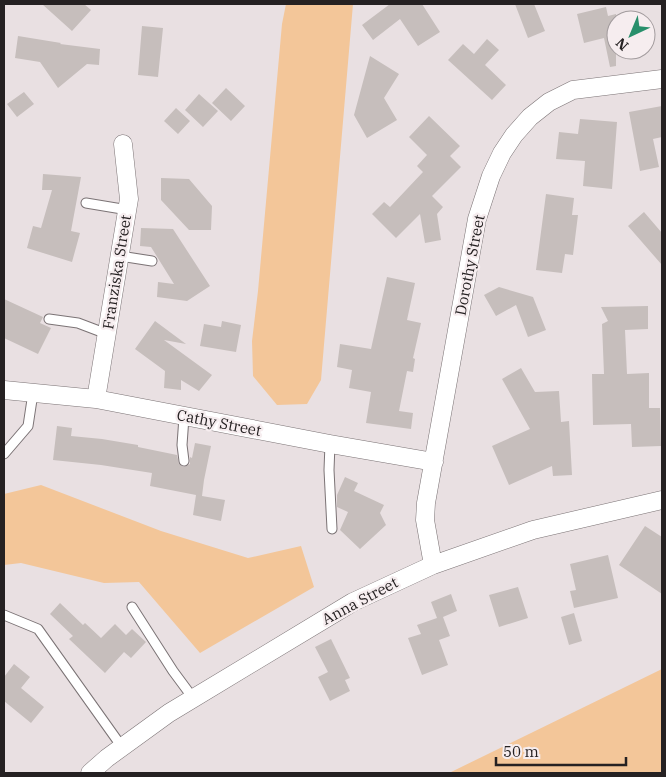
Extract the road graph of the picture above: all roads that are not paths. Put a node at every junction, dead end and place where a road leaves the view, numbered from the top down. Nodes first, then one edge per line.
1 (662, 79) edge
2 (123, 144) dead end
3 (86, 203) dead end
4 (128, 210) junction
5 (120, 256) junction
6 (152, 260) dead end
7 (48, 319) dead end
8 (107, 334) junction
9 (4, 390) edge
10 (33, 393) junction
11 (96, 400) junction
12 (184, 416) junction
13 (330, 444) junction
14 (4, 454) edge
15 (184, 461) dead end
16 (434, 462) junction
17 (662, 500) edge
18 (332, 529) dead end
19 (433, 565) junction
20 (132, 607) dead end
21 (4, 614) edge
22 (193, 698) junction
23 (122, 747) junction
24 (90, 773) edge

1 - 16 street, Dorothy Street
2 - 4 street, Franziska Street
3 - 4 lane
4 - 5 street, Franziska Street
5 - 6 lane
5 - 8 street, Franziska Street
7 - 8 lane
8 - 11 street, Franziska Street
9 - 10 street, Cathy Street
10 - 11 street, Cathy Street
10 - 14 lane
11 - 12 street, Cathy Street
12 - 13 street, Cathy Street
12 - 15 lane
13 - 16 street, Cathy Street
13 - 18 lane
16 - 19 street, Dorothy Street
17 - 19 street, Anna Street
19 - 22 street, Anna Street
20 - 22 lane
21 - 23 lane
22 - 23 street, Anna Street
23 - 24 street, Anna Street

